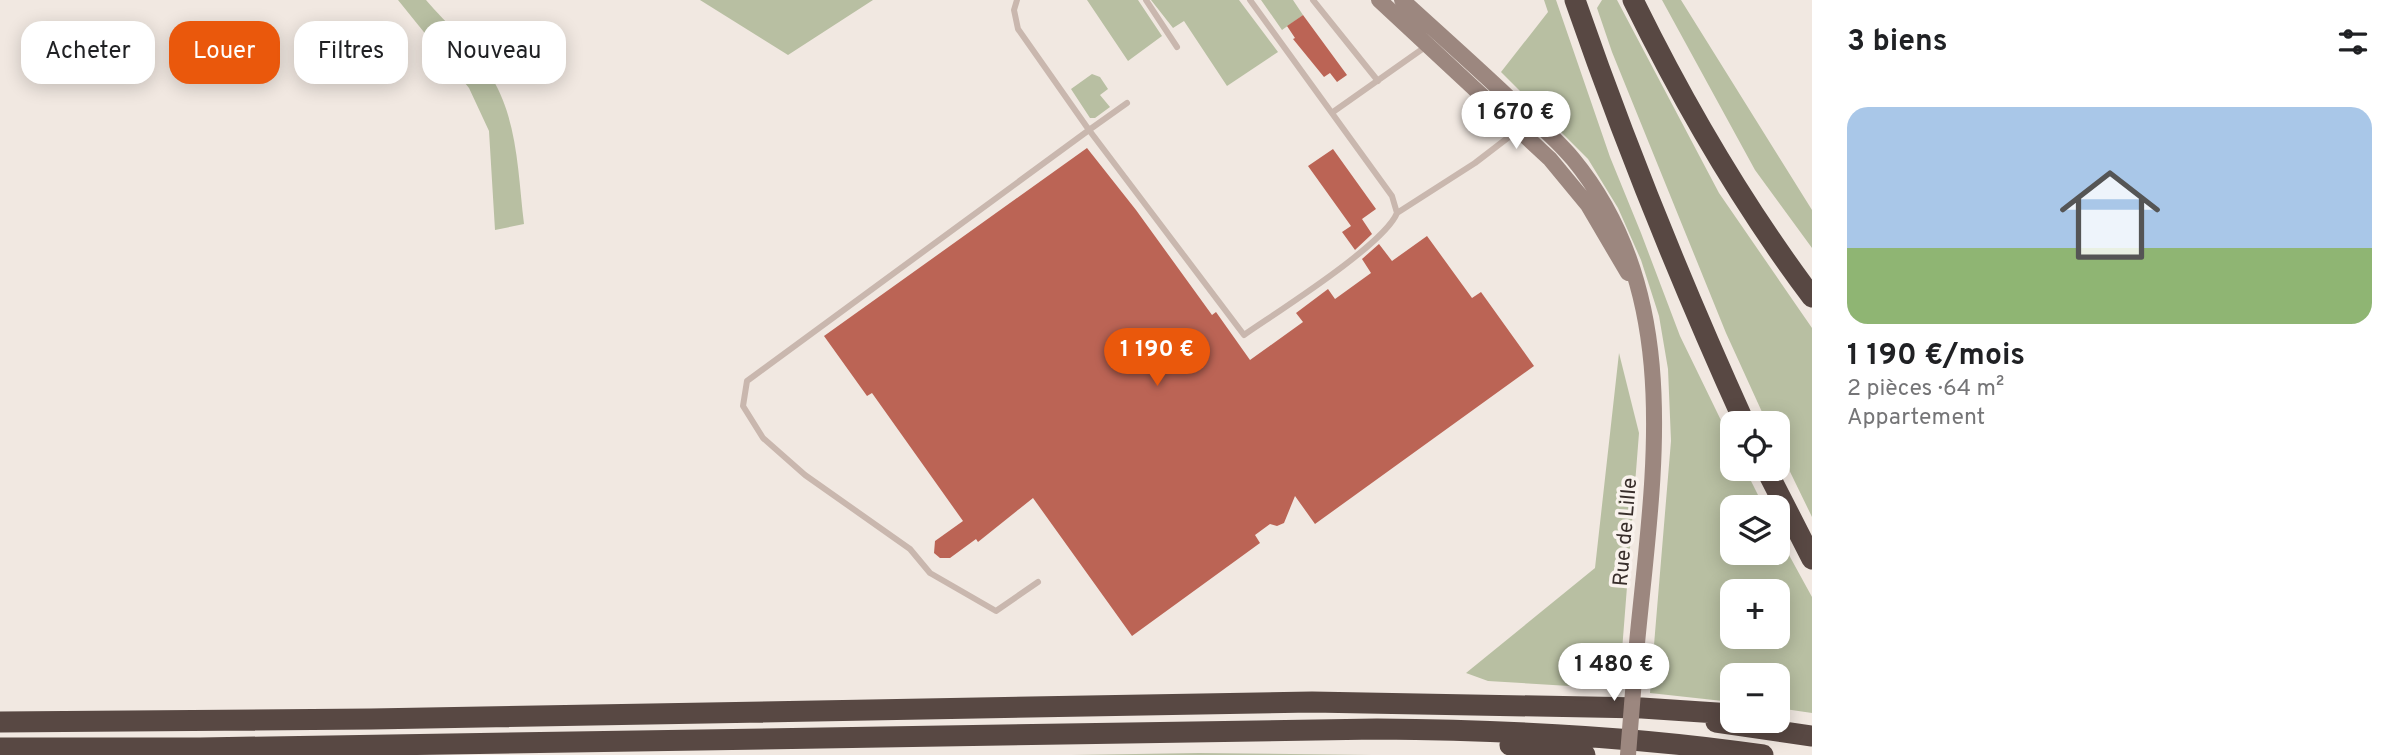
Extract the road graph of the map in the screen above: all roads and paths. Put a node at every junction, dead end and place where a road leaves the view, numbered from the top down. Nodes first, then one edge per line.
1 (1017, 0) edge
2 (1146, 0) edge
3 (1250, 0) edge
4 (1313, 0) edge
5 (1379, 0) edge
6 (1402, 0) edge
7 (1575, 0) edge
8 (1633, 0) edge
9 (1434, 40) junction
10 (1177, 47) dead end
11 (1378, 81) junction
12 (1127, 103) dead end
13 (1333, 112) junction
14 (1520, 128) junction
15 (1089, 130) junction
16 (1397, 213) junction
17 (1812, 297) edge
18 (1644, 313) junction
19 (1739, 411) edge
20 (1772, 481) edge
21 (1812, 559) edge
22 (1038, 582) dead end
23 (1529, 706) junction
24 (1720, 713) edge
25 (1790, 721) edge
26 (0, 722) edge
27 (1812, 724) edge
28 (1256, 730) junction
29 (1812, 736) edge
30 (0, 748) edge
31 (1585, 755) edge
32 (1628, 755) edge
33 (1763, 755) edge

1 - 15 lane
2 - 10 lane
3 - 13 lane
4 - 11 lane
5 - 9 main road, Rue de Lille
6 - 9 main road, Rue de Lille
7 - 19 highway
8 - 17 highway
9 - 11 lane
9 - 14 main road, Rue de Lille
9 - 18 main road, Rue de Lille
11 - 13 lane
12 - 15 lane
13 - 16 lane
14 - 16 lane
14 - 18 main road, Rue de Lille
15 - 16 lane
15 - 22 lane
18 - 32 main road, Rue de Lille, bridge
20 - 21 highway
23 - 24 highway
23 - 26 highway
23 - 29 highway
25 - 27 highway
28 - 30 highway
28 - 31 highway
28 - 33 highway

